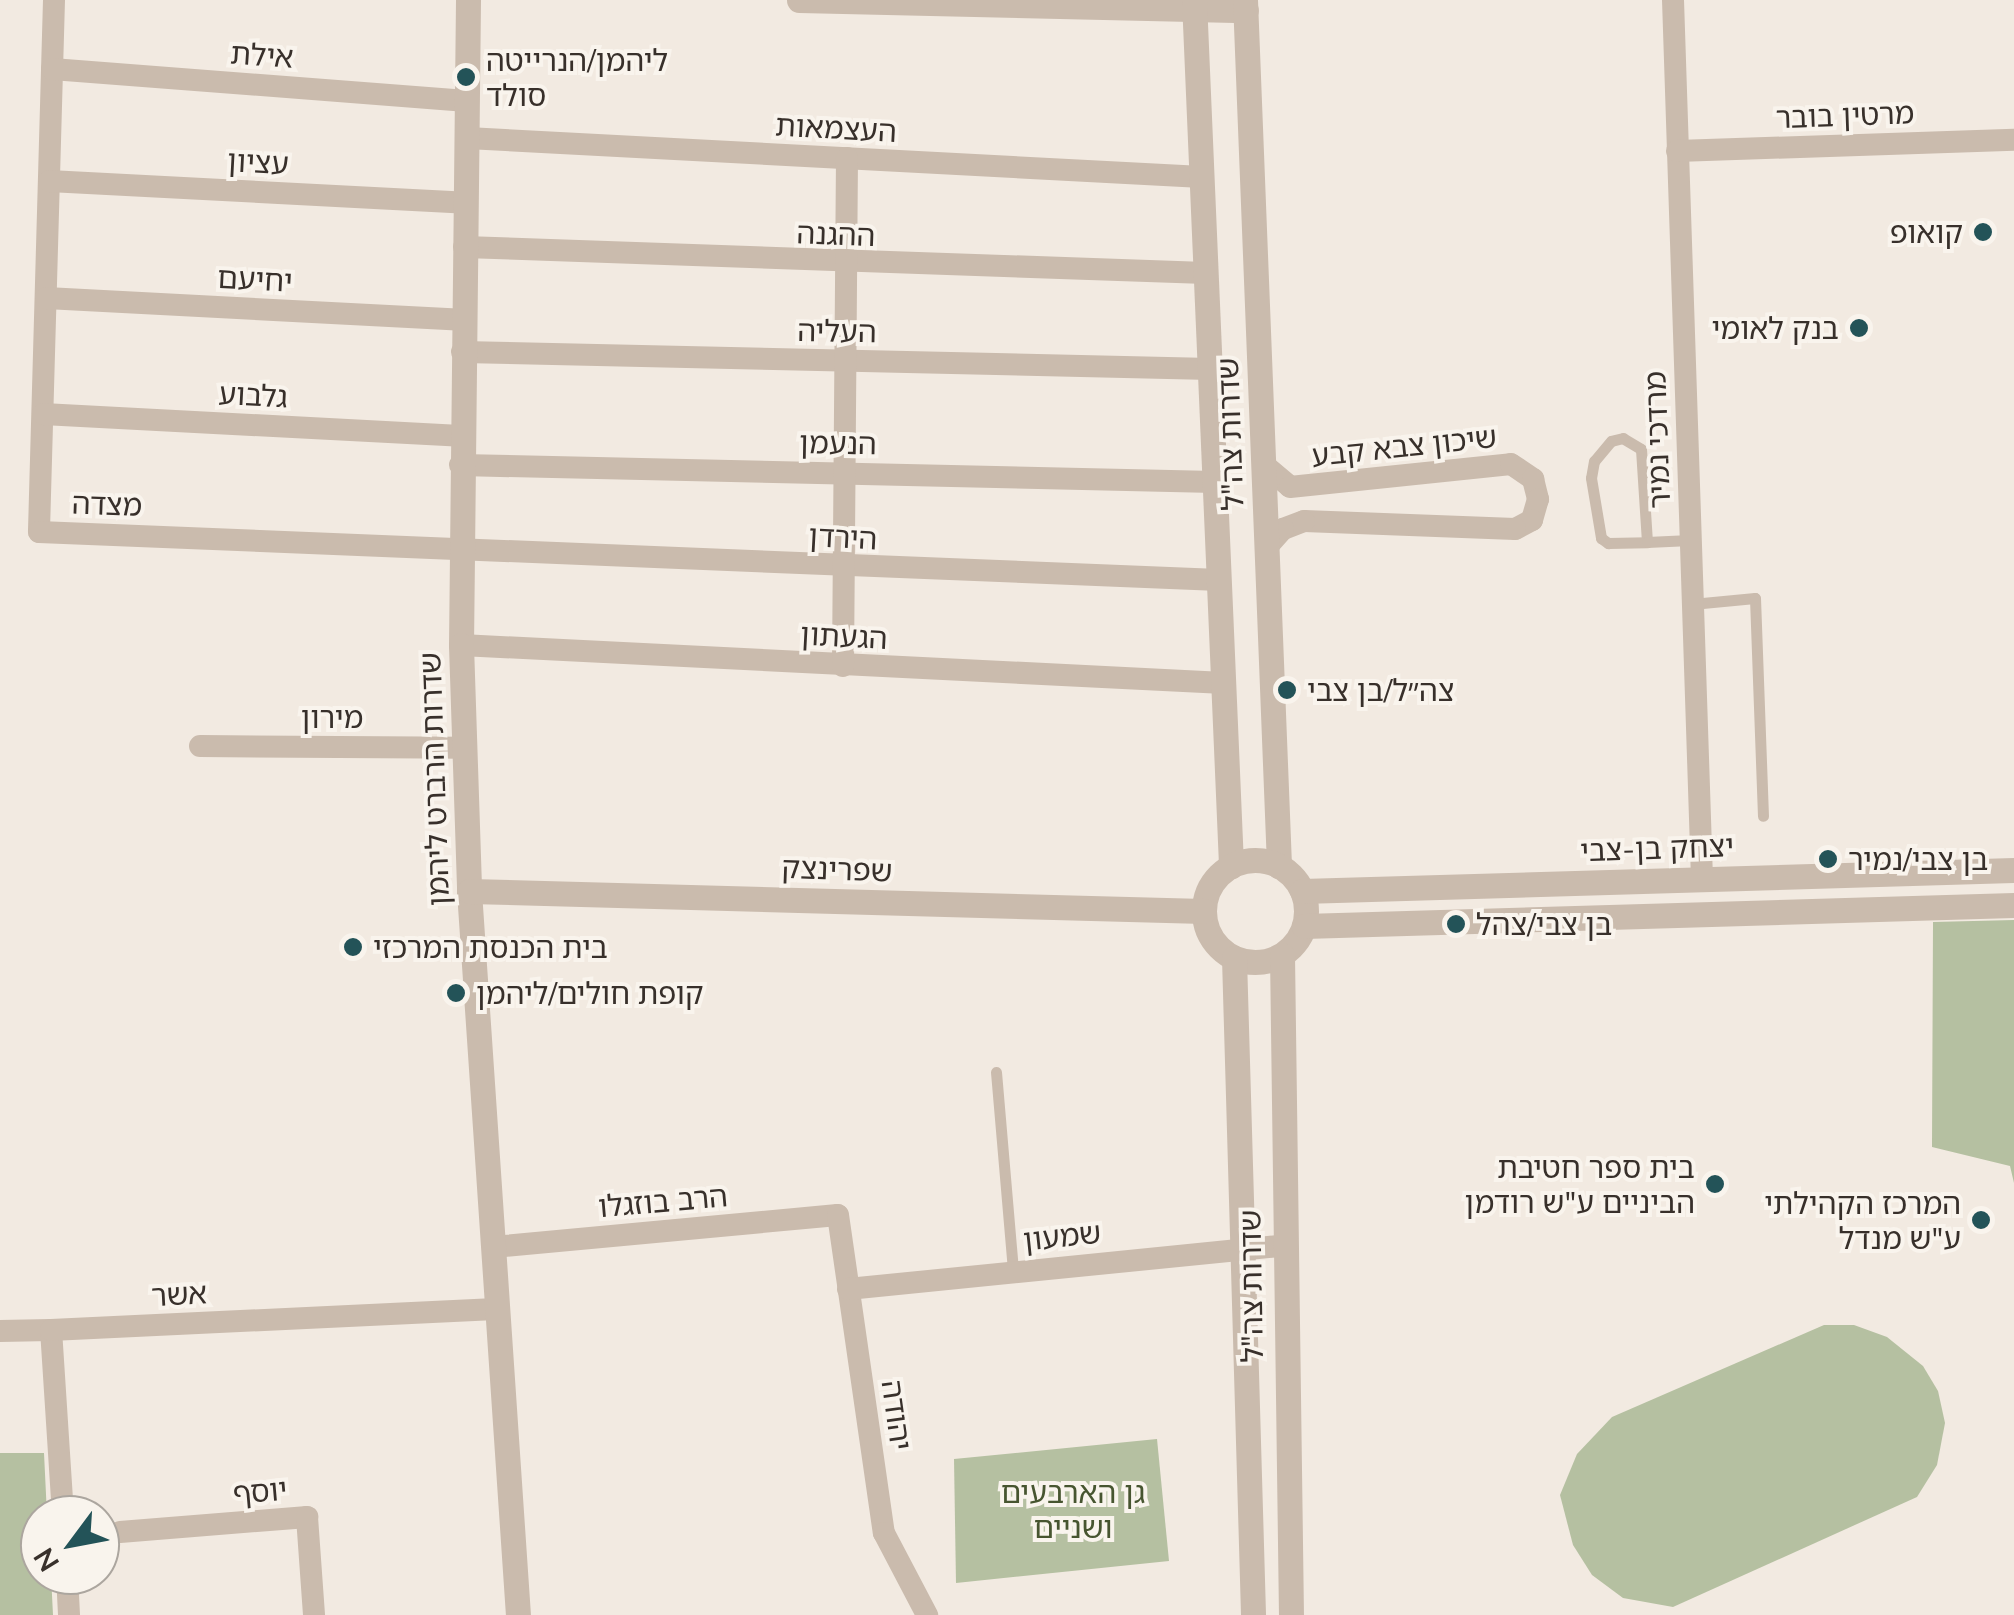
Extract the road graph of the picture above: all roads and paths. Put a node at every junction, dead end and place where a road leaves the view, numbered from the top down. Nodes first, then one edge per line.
1 (54, 0) edge
2 (468, 0) edge
3 (799, 0) edge
4 (1673, 0) edge
5 (1245, 5) edge
6 (1195, 6) edge
7 (52, 69) junction
8 (467, 101) junction
9 (467, 138) junction
10 (2014, 140) edge
11 (1677, 151) junction
12 (847, 158) junction
13 (1202, 177) junction
14 (49, 181) junction
15 (464, 203) junction
16 (464, 247) junction
17 (846, 265) junction
18 (1206, 273) junction
19 (46, 298) junction
20 (461, 320) junction
21 (462, 352) junction
22 (846, 361) junction
23 (1210, 369) junction
24 (43, 414) junction
25 (460, 436) junction
26 (1264, 464) junction
27 (460, 465) junction
28 (845, 473) junction
29 (1215, 482) junction
30 (1690, 540) junction
31 (1647, 542) junction
32 (465, 546) junction
33 (1267, 546) junction
34 (844, 567) junction
35 (1219, 580) junction
36 (1692, 604) junction
37 (461, 646) junction
38 (843, 666) junction
39 (1224, 684) junction
40 (200, 746) dead end
41 (464, 748) junction
42 (1763, 816) dead end
43 (1232, 866) junction
44 (1279, 866) junction
45 (2014, 870) edge
46 (1702, 879) junction
47 (1302, 890) junction
48 (469, 892) junction
49 (2014, 904) edge
50 (1204, 911) junction
51 (1304, 926) junction
52 (1282, 955) junction
53 (1234, 958) junction
54 (996, 1072) dead end
55 (838, 1215) joint
56 (493, 1246) junction
57 (1282, 1246) junction
58 (1240, 1248) junction
59 (1013, 1272) junction
60 (848, 1289) junction
61 (496, 1309) junction
62 (51, 1330) junction
63 (0, 1331) edge
64 (62, 1495) edge
65 (120, 1532) dead end
66 (314, 1615) edge
67 (518, 1615) edge
68 (927, 1615) edge
69 (1253, 1615) edge
70 (1291, 1615) edge

1 - 7 street, מצדה
2 - 8 street, שדרות הרברט ליהמן
3 - 6 street
4 - 11 street, מרדכי נמיר
5 - 6 street
5 - 26 street, שדרות צה"ל
6 - 13 street, שדרות צה"ל
7 - 8 street, אילת
7 - 14 street, מצדה
8 - 9 street, שדרות הרברט ליהמן
9 - 12 street, העצמאות
9 - 15 street, שדרות הרברט ליהמן
10 - 11 street, מרטין בובר
11 - 30 street, מרדכי נמיר
12 - 13 street, העצמאות
12 - 17 street
13 - 18 street, שדרות צה"ל
14 - 15 street, עציון
14 - 19 street, מצדה
15 - 16 street, שדרות הרברט ליהמן
16 - 17 street, ההגנה
16 - 20 street, שדרות הרברט ליהמן
17 - 18 street, ההגנה
17 - 22 street
18 - 23 street, שדרות צה"ל
19 - 20 street, יחיעם
19 - 24 street, מצדה
20 - 21 street, שדרות הרברט ליהמן
21 - 22 street, העליה
21 - 25 street, שדרות הרברט ליהמן
22 - 23 street, העליה
22 - 28 street
23 - 29 street, שדרות צה"ל
24 - 25 street, גלבוע
24 - 32 street, מצדה
25 - 27 street, שדרות הרברט ליהמן
26 - 33 street, שדרות צה"ל
26 - 33 street, שיכון צבא קבע
27 - 28 street, הנעמן
27 - 32 street, שדרות הרברט ליהמן
28 - 29 street, הנעמן
28 - 34 street
29 - 35 street, שדרות צה"ל
30 - 31 lane
30 - 36 street, מרדכי נמיר
31 - 31 lane
32 - 34 street, הירדן
32 - 37 street, שדרות הרברט ליהמן
33 - 44 street, שדרות צה"ל
34 - 35 street, הירדן
34 - 38 street
35 - 39 street, שדרות צה"ל
36 - 42 lane
36 - 46 street, מרדכי נמיר
37 - 38 street, הגעתון
37 - 41 street, שדרות הרברט ליהמן
38 - 39 street, הגעתון
39 - 43 street, שדרות צה"ל
40 - 41 street, מירון
41 - 48 street, שדרות הרברט ליהמן
43 - 44 street
43 - 50 street
44 - 47 street
45 - 46 street, יצחק בן-צבי
46 - 47 street, יצחק בן-צבי
47 - 51 street
48 - 50 street, שפרינצק
48 - 56 street, שדרות הרברט ליהמן
49 - 51 street
50 - 53 street
51 - 52 street
52 - 53 street
52 - 57 street, שדרות צה"ל
53 - 58 street, שדרות צה"ל
54 - 59 lane
55 - 56 street, הרב בוזגלו
55 - 60 street, יהודה
56 - 61 street, שדרות הרברט ליהמן
57 - 58 street, שמעון
57 - 70 street, שדרות צה"ל
58 - 59 street, שמעון
58 - 69 street, שדרות צה"ל
59 - 60 street, שמעון
60 - 68 street, יהודה
61 - 62 street, אשר
61 - 67 street, שדרות הרברט ליהמן
62 - 63 street, אשר
62 - 64 street
65 - 66 street, יוסף

